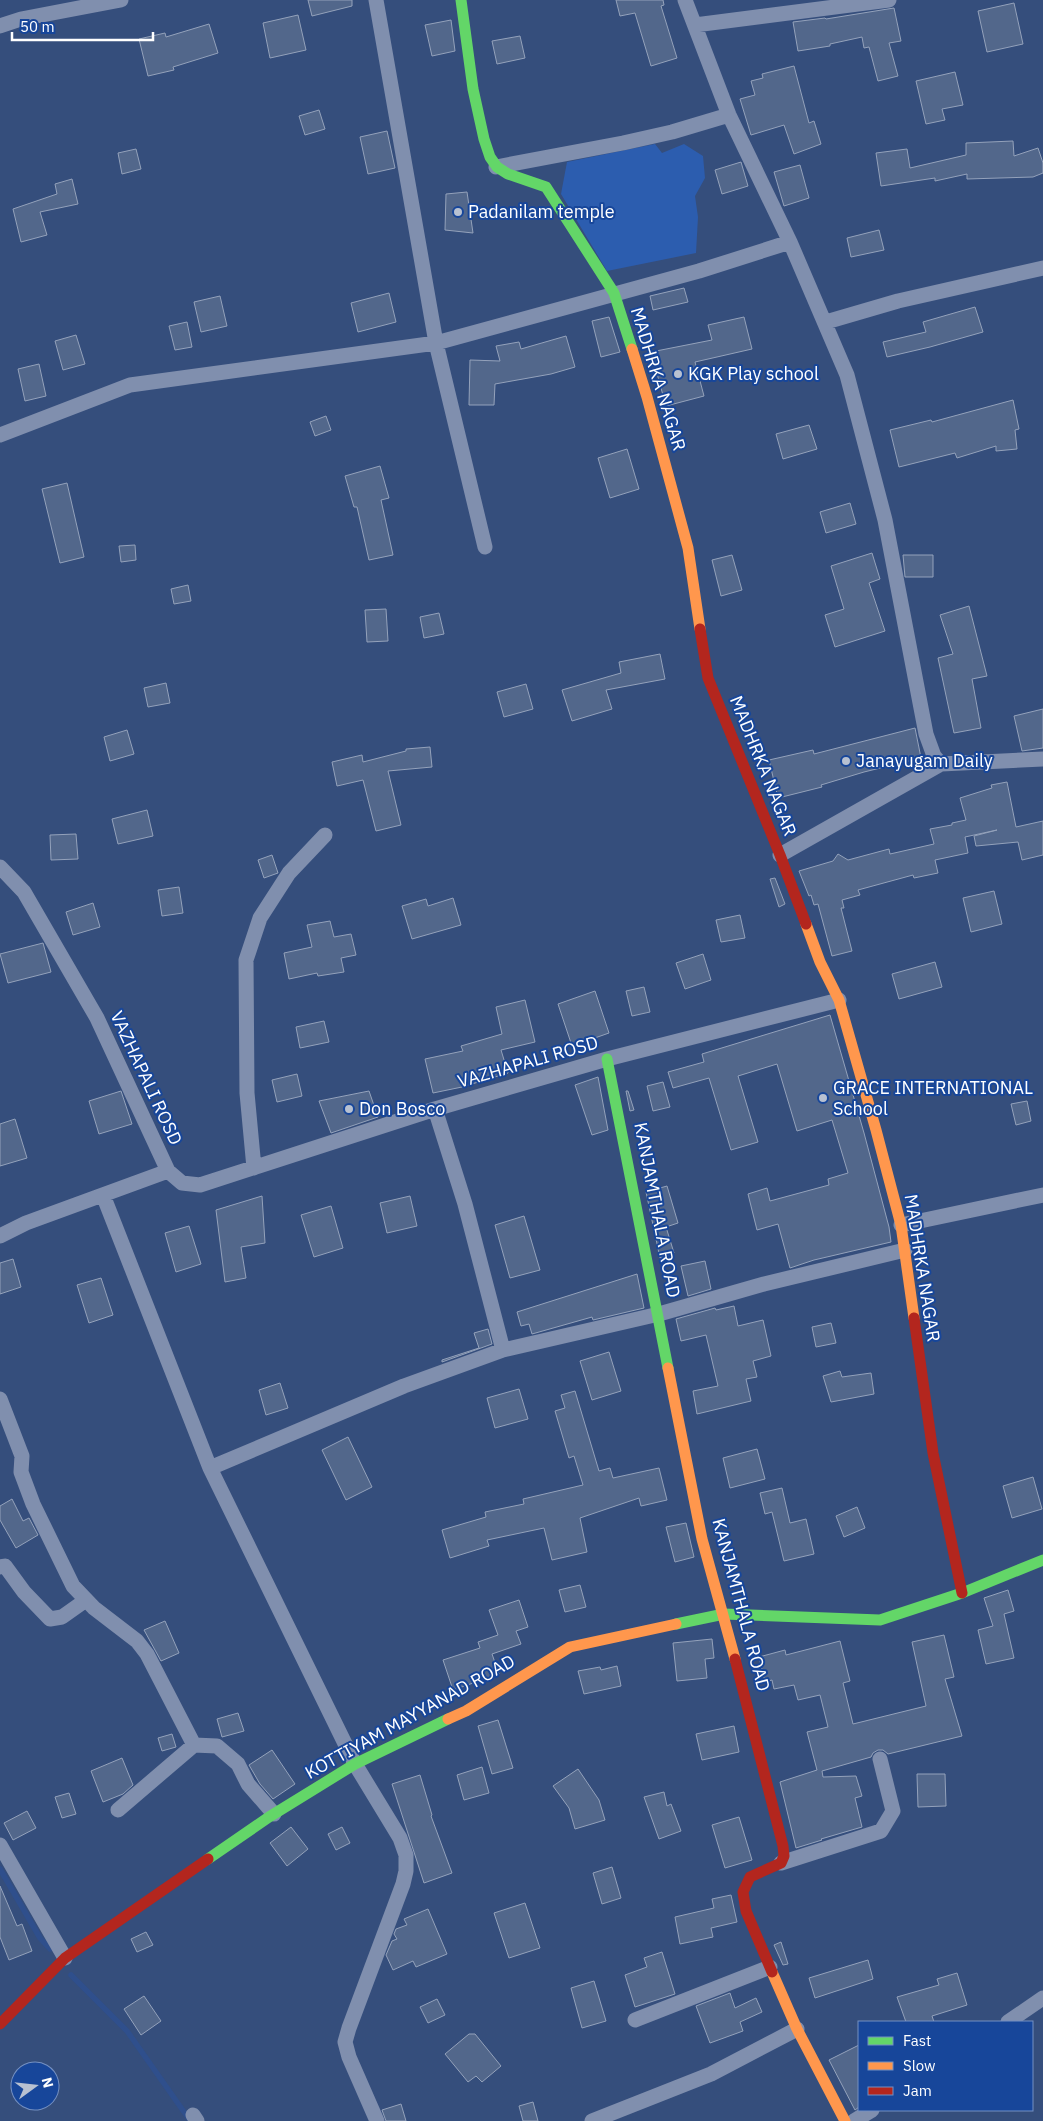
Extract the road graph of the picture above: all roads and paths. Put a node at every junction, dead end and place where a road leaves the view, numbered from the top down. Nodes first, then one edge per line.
1 (121, 0) edge
2 (376, 0) edge
3 (460, 0) edge
4 (685, 0) edge
5 (889, 0) edge
6 (695, 25) junction
7 (0, 26) edge
8 (729, 114) junction
9 (496, 167) junction
10 (790, 242) junction
11 (1043, 268) edge
12 (614, 293) junction
13 (826, 322) junction
14 (436, 343) junction
15 (0, 435) edge
16 (485, 547) dead end
17 (1043, 759) edge
18 (940, 764) junction
19 (325, 835) dead end
20 (780, 855) junction
21 (0, 866) edge
22 (839, 1000) junction
23 (607, 1058) junction
24 (435, 1109) junction
25 (254, 1168) junction
26 (168, 1171) junction
27 (103, 1195) junction
28 (1043, 1195) edge
29 (901, 1225) junction
30 (0, 1236) edge
31 (905, 1250) junction
32 (659, 1314) junction
33 (503, 1350) junction
34 (0, 1398) edge
35 (210, 1468) junction
36 (1043, 1560) edge
37 (0, 1567) edge
38 (962, 1592) junction
39 (86, 1600) junction
40 (724, 1614) junction
41 (194, 1745) junction
42 (880, 1759) dead end
43 (355, 1764) junction
44 (118, 1810) dead end
45 (274, 1814) junction
46 (0, 1845) edge
47 (781, 1863) junction
48 (65, 1958) junction
49 (770, 1967) junction
50 (1043, 1998) edge
51 (635, 2020) dead end
52 (1009, 2021) edge
53 (0, 2024) edge
54 (797, 2029) junction
55 (870, 2111) edge
56 (602, 2119) edge
57 (377, 2121) edge
58 (845, 2121) edge
59 (854, 2121) edge

1 - 7 street
2 - 14 street
3 - 9 street
4 - 6 street
5 - 6 street
6 - 8 street
8 - 9 street
8 - 10 street
9 - 12 street, MADHRKA NAGAR
10 - 12 street
10 - 13 street
11 - 13 street
12 - 14 street
12 - 20 street, MADHRKA NAGAR
13 - 18 street
14 - 15 street
14 - 16 street
17 - 18 street
18 - 20 street
19 - 25 street
20 - 22 street, MADHRKA NAGAR
21 - 26 street, VAZHAPALI ROSD
22 - 23 street, VAZHAPALI ROSD
22 - 29 street, MADHRKA NAGAR
23 - 24 street, VAZHAPALI ROSD
23 - 32 street, KANJAMTHALA ROAD
24 - 25 street, VAZHAPALI ROSD
24 - 33 street
25 - 26 street, VAZHAPALI ROSD
26 - 27 street
27 - 30 street
27 - 35 street
28 - 29 street
29 - 31 street, MADHRKA NAGAR
31 - 32 street
31 - 38 street, MADHRKA NAGAR
32 - 33 street
32 - 40 street, KANJAMTHALA ROAD
33 - 35 street
34 - 39 street
35 - 43 street
36 - 38 street, KOTTIYAM MAYYANAD ROAD
37 - 39 street
38 - 40 street, KOTTIYAM MAYYANAD ROAD
39 - 41 street
40 - 43 street, KOTTIYAM MAYYANAD ROAD
40 - 47 street, KANJAMTHALA ROAD
41 - 44 street
41 - 45 street
42 - 47 street
43 - 45 street, KOTTIYAM MAYYANAD ROAD
43 - 57 street
45 - 48 street, KOTTIYAM MAYYANAD ROAD
46 - 48 street
47 - 49 street
48 - 53 street, KOTTIYAM MAYYANAD ROAD
49 - 51 street
49 - 54 street
50 - 52 street
54 - 56 street
54 - 58 street
55 - 59 street

